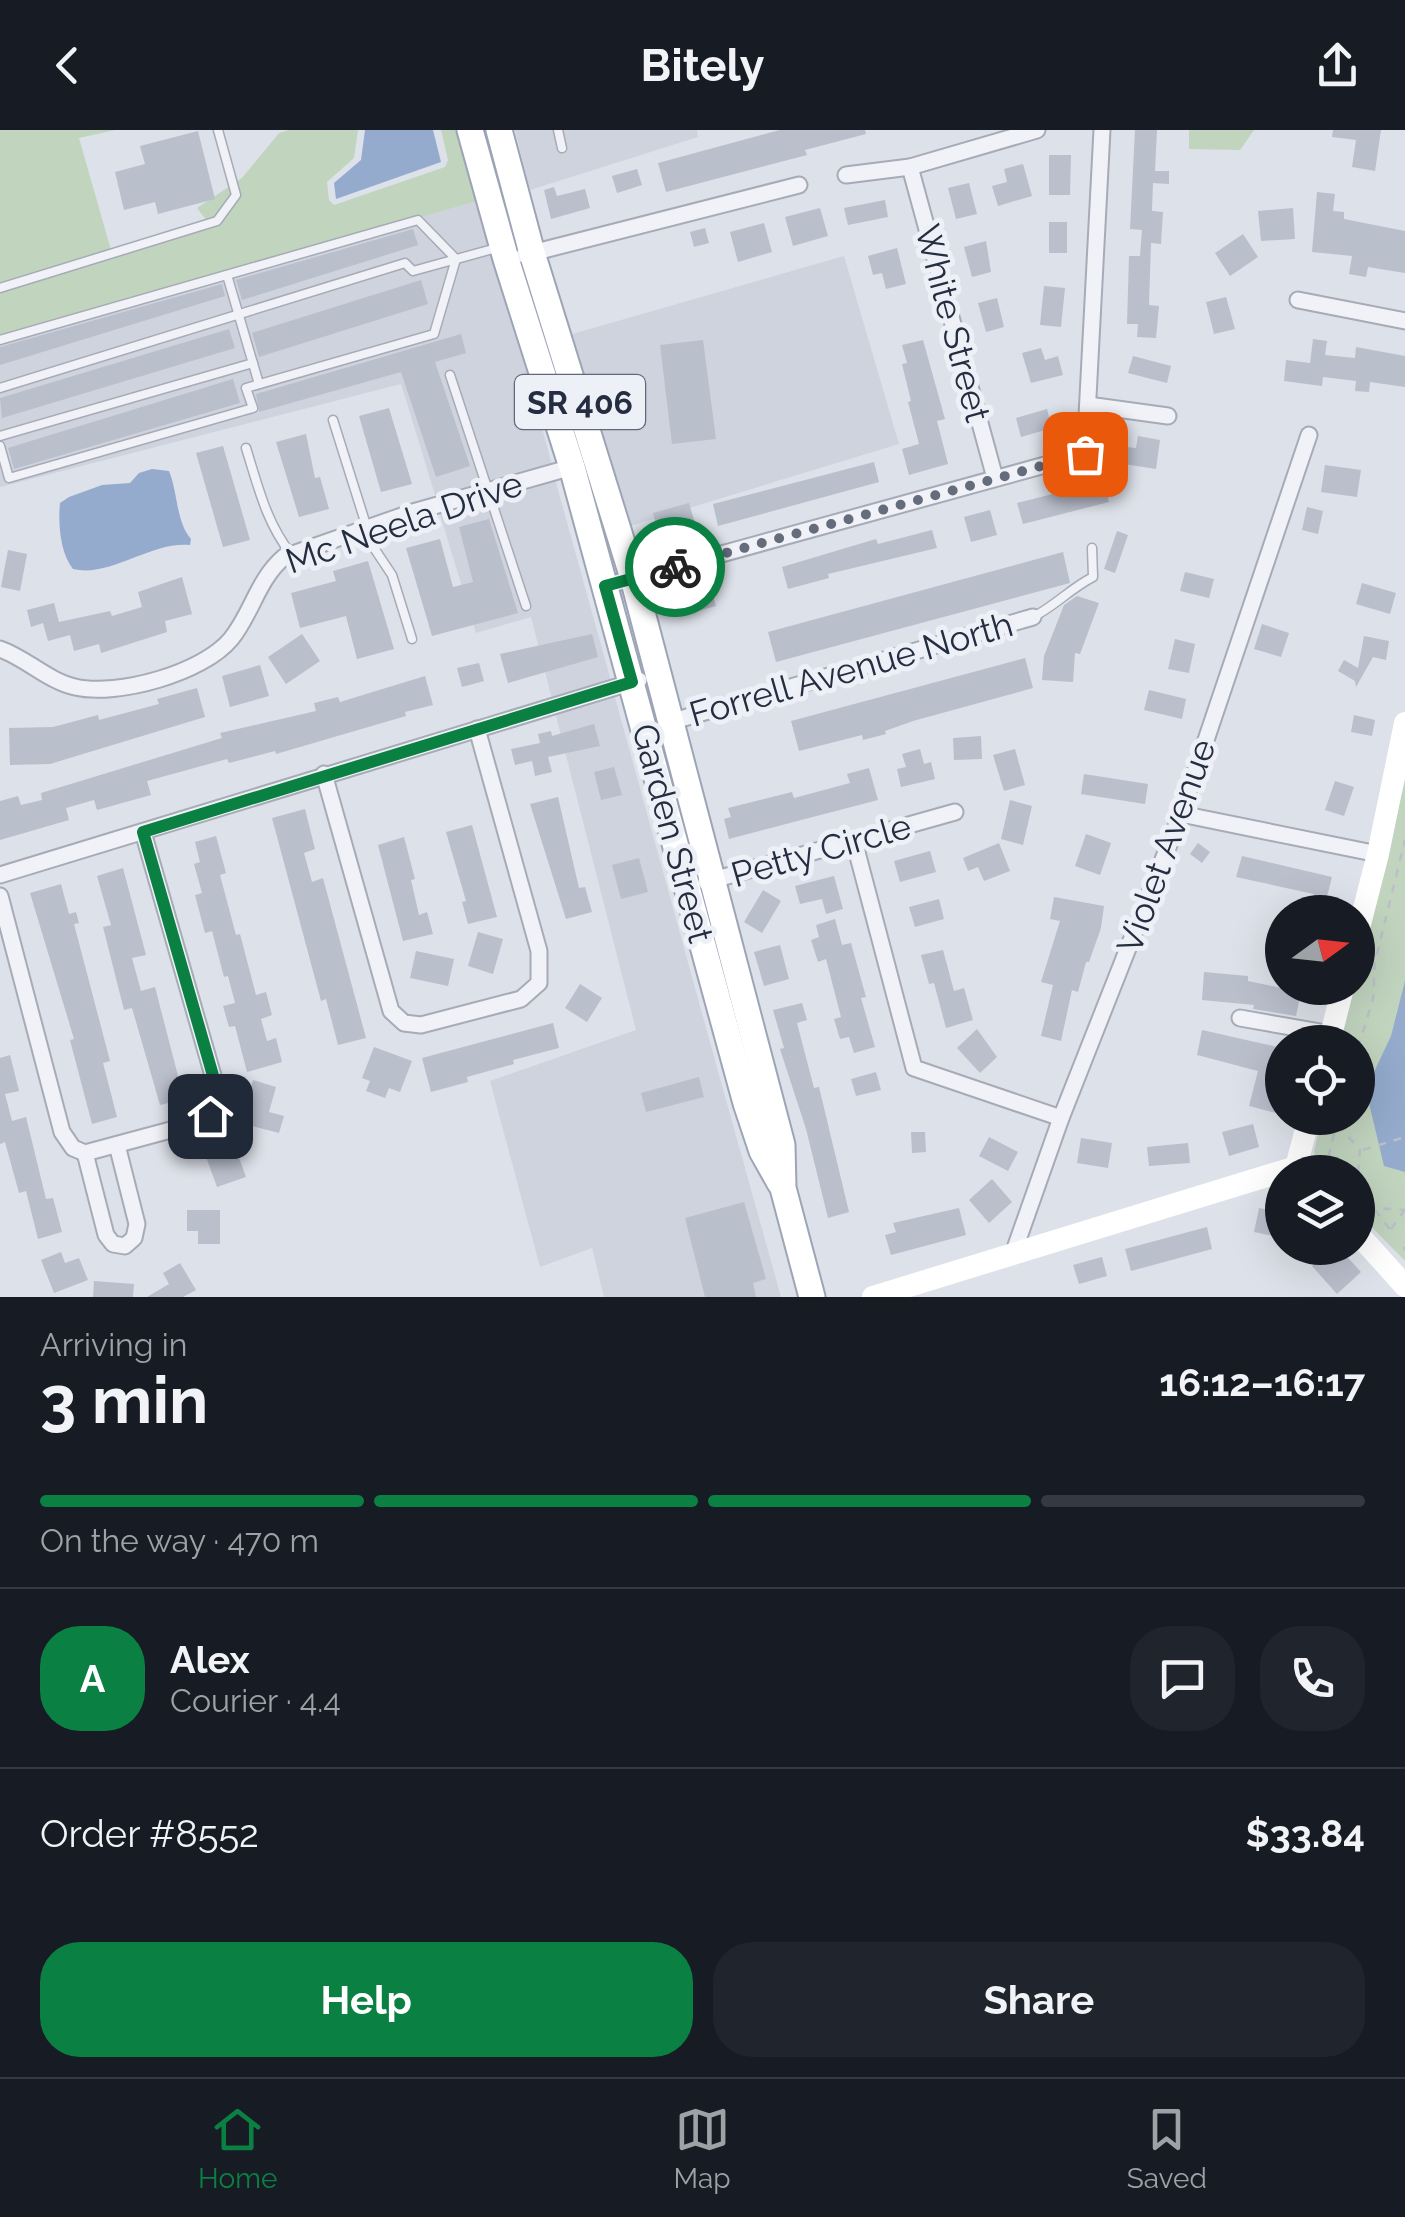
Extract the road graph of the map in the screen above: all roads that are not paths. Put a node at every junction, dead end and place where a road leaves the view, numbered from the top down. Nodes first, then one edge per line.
1 (218, 130) edge
2 (470, 130) edge
3 (499, 130) edge
4 (558, 130) edge
5 (1036, 130) edge
6 (1102, 130) edge
7 (562, 148) dead end
8 (910, 167) junction
9 (846, 175) dead end
10 (800, 185) dead end
11 (504, 253) junction
12 (532, 253) junction
13 (456, 260) junction
14 (227, 275) junction
15 (0, 288) edge
16 (1298, 300) dead end
17 (237, 312) junction
18 (1405, 321) edge
19 (0, 340) edge
20 (253, 363) junction
21 (450, 376) dead end
22 (259, 384) junction
23 (0, 388) edge
24 (1088, 405) junction
25 (1168, 416) dead end
26 (334, 420) dead end
27 (1309, 435) dead end
28 (0, 436) edge
29 (0, 446) edge
30 (246, 448) dead end
31 (572, 467) junction
32 (996, 478) junction
33 (488, 489) junction
34 (364, 529) junction
35 (1092, 548) dead end
36 (291, 554) junction
37 (633, 578) junction
38 (605, 586) junction
39 (526, 606) dead end
40 (1033, 617) joint
41 (412, 639) dead end
42 (0, 650) edge
43 (645, 678) junction
44 (670, 722) junction
45 (1405, 722) edge
46 (476, 729) junction
47 (324, 774) junction
48 (955, 812) dead end
49 (1181, 814) junction
50 (143, 832) junction
51 (854, 841) junction
52 (1378, 854) junction
53 (0, 875) edge
54 (700, 884) junction
55 (1367, 895) edge
56 (0, 896) edge
57 (1240, 1018) dead end
58 (1272, 1025) edge
59 (1061, 1118) junction
60 (117, 1145) junction
61 (85, 1154) junction
62 (1265, 1180) edge
63 (1375, 1253) edge
64 (1012, 1254) junction
65 (1405, 1286) edge
66 (812, 1297) edge
67 (873, 1297) edge

1 - 15 lane
2 - 11 main road, Garden Street / SR 406
3 - 12 main road, Garden Street / SR 406
4 - 7 lane
5 - 8 street
6 - 24 street
8 - 9 street
8 - 32 street, White Street
10 - 12 street
11 - 12 street
11 - 13 lane
11 - 31 main road, Garden Street / SR 406
12 - 37 main road, Garden Street / SR 406
13 - 14 lane
13 - 17 lane
13 - 22 lane
14 - 17 lane
14 - 19 lane
16 - 18 street
17 - 20 lane
17 - 23 lane
20 - 22 lane
20 - 28 lane
21 - 33 lane
22 - 29 lane
24 - 25 street
24 - 32 street
26 - 34 lane
27 - 49 street, Violet Avenue
30 - 36 lane
31 - 33 street, Mc Neela Drive
31 - 38 main road, Garden Street / SR 406
32 - 37 street
33 - 34 street, Mc Neela Drive
33 - 39 lane
34 - 36 street, Mc Neela Drive
34 - 41 lane
35 - 40 lane
36 - 42 street, Mc Neela Drive
37 - 38 street
37 - 43 main road, Garden Street / SR 406
38 - 43 main road, Garden Street / SR 406
40 - 44 street, Forrell Avenue North
43 - 44 main road, Garden Street / SR 406
43 - 46 street
43 - 54 main road, Garden Street / SR 406
44 - 54 main road, Garden Street / SR 406
45 - 52 street
46 - 47 street
46 - 47 street
47 - 50 street
48 - 51 street, Petty Circle
49 - 52 street
49 - 59 street, Violet Avenue
50 - 53 street
50 - 60 street
51 - 54 street, Petty Circle
51 - 59 street
52 - 55 street
54 - 66 main road, Garden Street / SR 406
56 - 61 street
57 - 58 street
59 - 64 street, Violet Avenue
60 - 61 street
60 - 61 street
62 - 64 street
63 - 65 street
64 - 67 street

